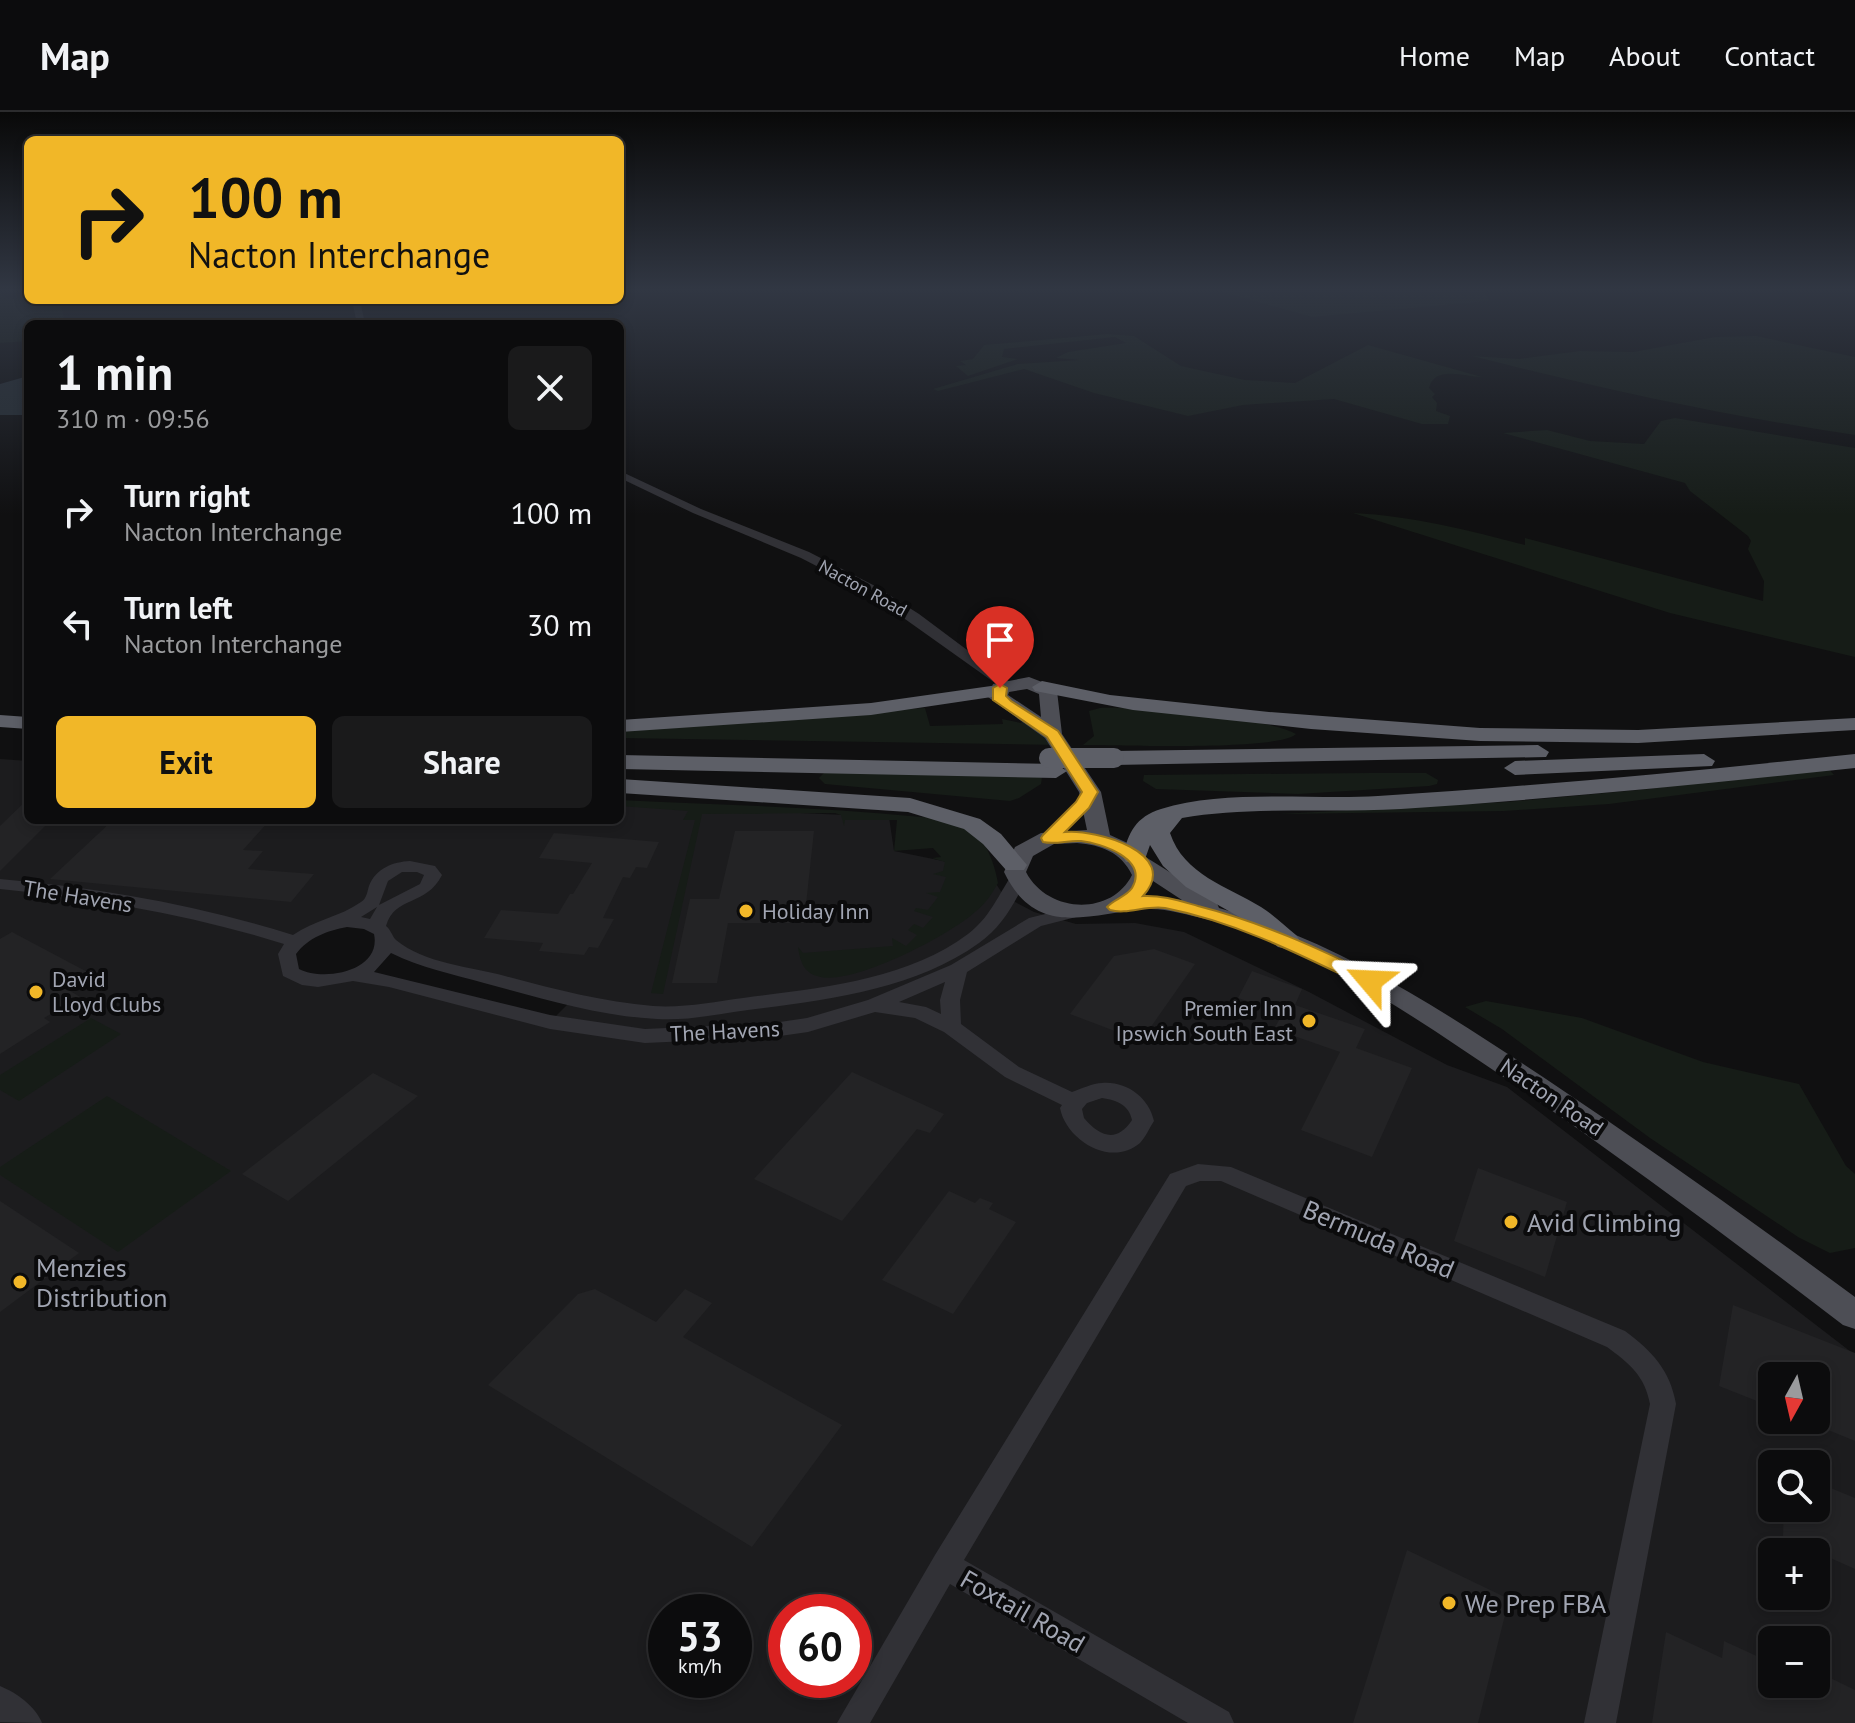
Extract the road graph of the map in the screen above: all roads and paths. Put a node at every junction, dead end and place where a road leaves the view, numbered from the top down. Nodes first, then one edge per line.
1 (624, 476) edge
2 (1042, 687) junction
3 (1002, 688) junction
4 (0, 721) edge
5 (1855, 724) edge
6 (624, 726) edge
7 (1052, 734) junction
8 (20, 735) edge
9 (1855, 736) edge
10 (624, 749) edge
11 (1855, 750) edge
12 (1855, 761) edge
13 (624, 762) edge
14 (1052, 765) junction
15 (1115, 765) junction
16 (624, 786) edge
17 (1090, 792) junction
18 (1174, 813) junction
19 (1049, 838) junction
20 (1100, 839) junction
21 (1137, 859) junction
22 (1016, 872) junction
23 (0, 884) edge
24 (1116, 907) junction
25 (1078, 911) junction
26 (1226, 918) junction
27 (335, 923) junction
28 (382, 935) junction
29 (1287, 941) junction
30 (296, 942) junction
31 (958, 969) junction
32 (353, 975) junction
33 (875, 1005) junction
34 (951, 1027) junction
35 (1074, 1102) dead end
36 (1855, 1315) edge
37 (945, 1565) junction
38 (0, 1702) edge
39 (26, 1723) edge
40 (853, 1723) edge
41 (1218, 1723) edge
42 (1600, 1723) edge

1 - 3 street, Nacton Road
2 - 3 main road
2 - 5 highway
2 - 7 main road
3 - 6 highway
3 - 7 main road
4 - 8 highway
7 - 17 main road
9 - 15 highway
10 - 14 highway
11 - 15 highway
12 - 18 highway
13 - 14 highway
14 - 15 highway
16 - 22 highway
17 - 19 main road
17 - 20 main road
18 - 21 highway
18 - 29 highway
19 - 20 main road
19 - 22 main road
20 - 21 main road
21 - 24 main road
21 - 26 main road, Nacton Road
22 - 25 main road
22 - 28 street, The Havens
23 - 30 street, The Havens
24 - 25 main road
24 - 26 main road, Nacton Road
25 - 31 street, The Havens
26 - 29 main road, Nacton Road
27 - 28 street, The Havens
27 - 28 street
27 - 30 street, The Havens
28 - 32 street
29 - 36 main road, Nacton Road
30 - 32 street, The Havens
31 - 33 street, The Havens
31 - 34 street
32 - 33 street, The Havens
33 - 34 street
34 - 35 street
37 - 40 street, Foxtail Road
37 - 41 street, Foxtail Road
37 - 42 street, Bermuda Road
38 - 39 street

